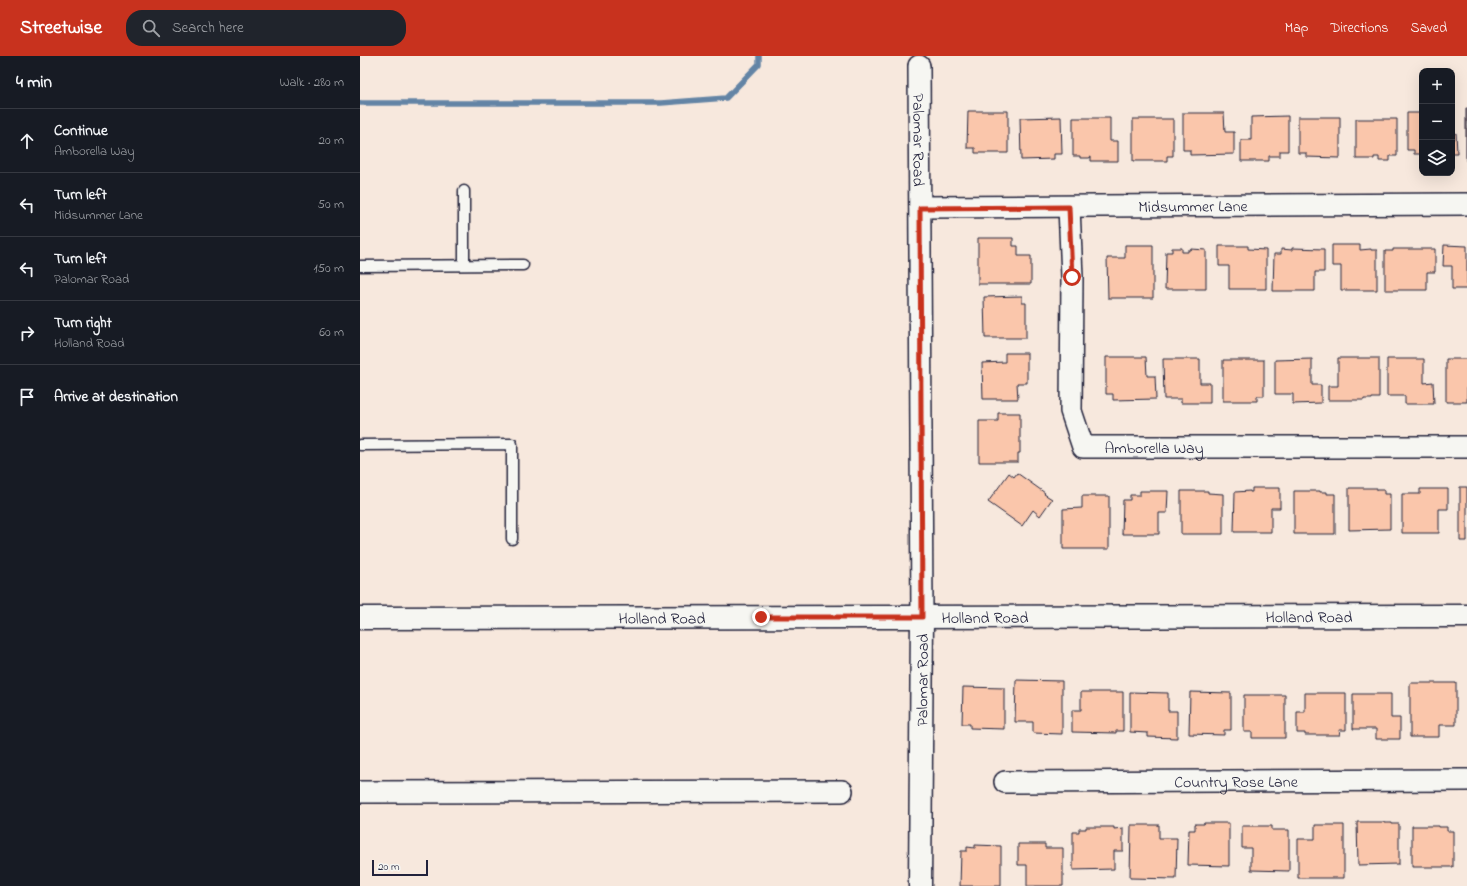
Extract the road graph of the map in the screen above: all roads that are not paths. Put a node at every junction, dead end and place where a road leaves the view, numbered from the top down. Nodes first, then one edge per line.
1 (919, 66) dead end
2 (464, 191) dead end
3 (1467, 204) edge
4 (1069, 207) junction
5 (920, 208) junction
6 (464, 265) junction
7 (523, 265) dead end
8 (360, 266) edge
9 (360, 445) edge
10 (1467, 447) edge
11 (512, 538) dead end
12 (1467, 616) edge
13 (922, 617) junction
14 (360, 618) edge
15 (1467, 780) edge
16 (1005, 782) dead end
17 (842, 791) dead end
18 (360, 792) edge
19 (920, 886) edge

1 - 5 street, Palomar Road
2 - 6 lane
3 - 4 street, Midsummer Lane
4 - 5 street, Midsummer Lane
4 - 10 street, Amborella Way
5 - 13 street, Palomar Road
6 - 7 lane
6 - 8 lane
9 - 11 lane
12 - 13 main road, Holland Road
13 - 14 main road, Holland Road
13 - 19 main road, Palomar Road
15 - 16 street, Country Rose Lane
17 - 18 street

